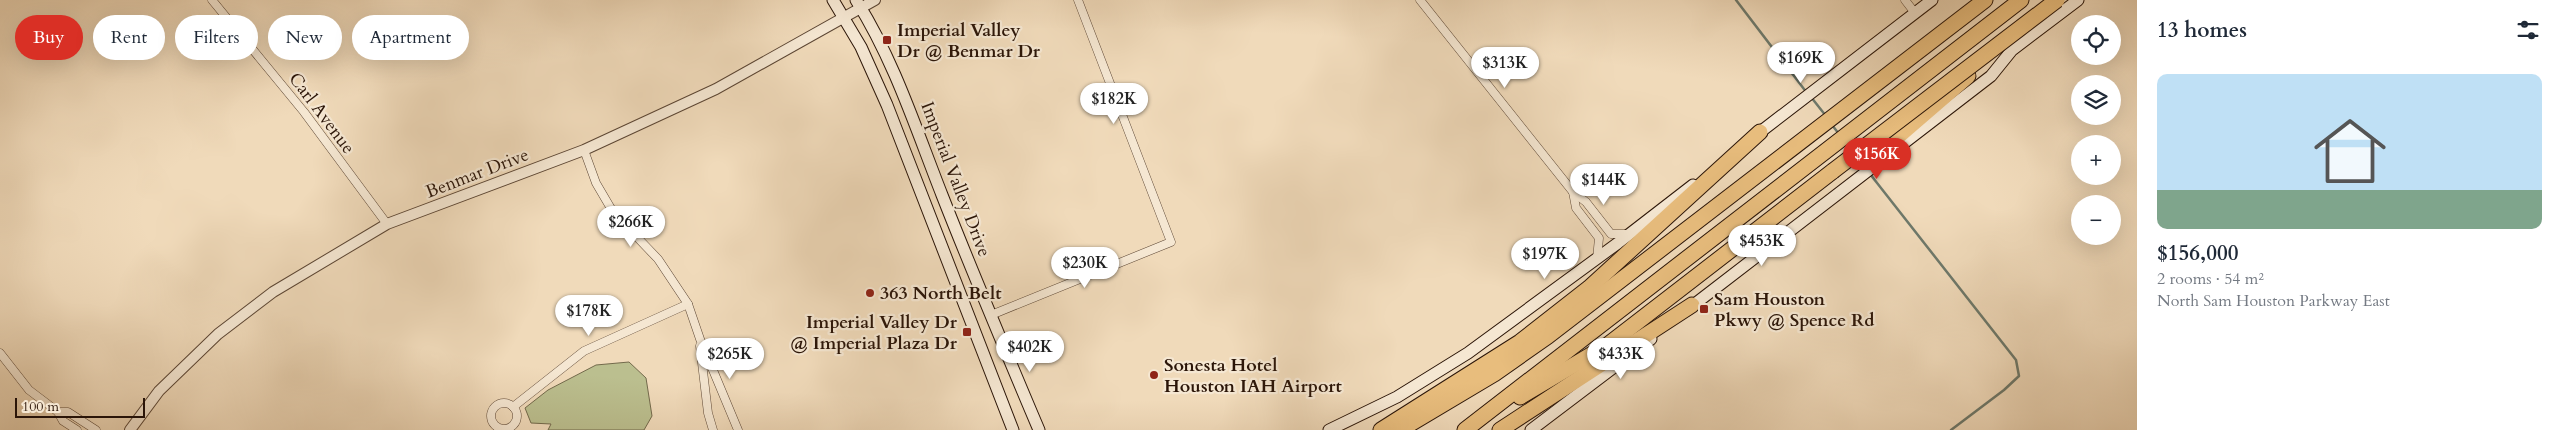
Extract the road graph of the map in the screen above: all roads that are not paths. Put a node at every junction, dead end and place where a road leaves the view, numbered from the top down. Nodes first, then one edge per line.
1 (212, 0) edge
2 (833, 0) edge
3 (875, 0) edge
4 (1078, 0) edge
5 (1420, 0) edge
6 (1905, 0) edge
7 (1932, 0) edge
8 (1985, 0) edge
9 (2021, 0) edge
10 (2056, 0) edge
11 (2078, 0) edge
12 (859, 4) edge
13 (1915, 13) junction
14 (844, 19) junction
15 (1760, 132) junction
16 (584, 150) junction
17 (1882, 160) junction
18 (1572, 192) junction
19 (387, 224) junction
20 (1630, 233) junction
21 (1597, 258) junction
22 (688, 304) junction
23 (1692, 305) junction
24 (991, 315) junction
25 (700, 339) junction
26 (0, 353) edge
27 (1007, 354) junction
28 (988, 361) junction
29 (513, 408) dead end
30 (58, 412) junction
31 (1533, 429) edge
32 (77, 430) edge
33 (96, 430) edge
34 (130, 430) edge
35 (713, 430) edge
36 (738, 430) edge
37 (1013, 430) edge
38 (1039, 430) edge
39 (1329, 430) edge
40 (1381, 430) edge
41 (1400, 430) edge
42 (1465, 430) edge
43 (1500, 430) edge

1 - 19 street, Carl Avenue
2 - 14 main road
3 - 12 street, Benmar Drive
4 - 24 street
5 - 18 street
6 - 13 street
7 - 13 main road
8 - 41 highway
9 - 42 highway
10 - 17 highway
10 - 42 highway, bridge
11 - 17 main road
12 - 14 street, Benmar Drive
12 - 24 main road, Imperial Valley Drive
13 - 15 main road
14 - 16 street, Benmar Drive
14 - 28 main road
15 - 20 main road
15 - 40 highway
16 - 19 street, Benmar Drive
16 - 22 street
17 - 23 main road
18 - 20 street
18 - 21 street
19 - 34 street, Benmar Drive
20 - 21 main road
21 - 39 main road
22 - 25 street
22 - 29 street
23 - 31 main road
23 - 43 highway
24 - 27 main road, Imperial Valley Drive
25 - 35 street
25 - 36 street
26 - 30 street
27 - 28 main road
27 - 38 main road, Imperial Valley Drive
28 - 37 main road
30 - 32 street
30 - 33 street

